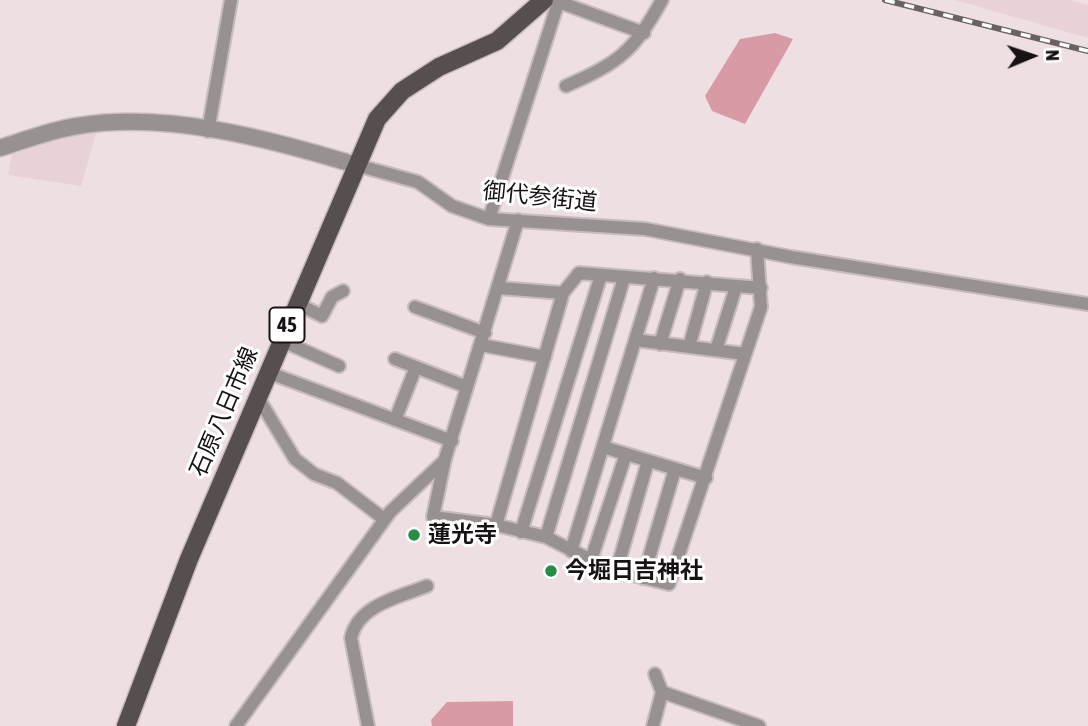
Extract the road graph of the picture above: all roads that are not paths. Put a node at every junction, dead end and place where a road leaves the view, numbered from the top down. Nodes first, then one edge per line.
1 (231, 0) edge
2 (662, 0) edge
3 (554, 1) edge
4 (644, 33) junction
5 (566, 86) dead end
6 (208, 131) junction
7 (0, 148) edge
8 (356, 164) junction
9 (489, 219) junction
10 (518, 220) junction
11 (757, 249) junction
12 (601, 275) junction
13 (624, 278) junction
14 (654, 278) junction
15 (680, 279) junction
16 (707, 282) junction
17 (736, 286) junction
18 (499, 288) junction
19 (761, 288) junction
20 (343, 291) dead end
21 (563, 293) junction
22 (296, 303) junction
23 (1088, 304) edge
24 (415, 307) dead end
25 (483, 339) junction
26 (280, 340) junction
27 (635, 340) junction
28 (660, 344) junction
29 (688, 347) junction
30 (716, 350) junction
31 (746, 354) junction
32 (545, 357) junction
33 (395, 359) dead end
34 (339, 366) dead end
35 (416, 367) junction
36 (267, 372) junction
37 (467, 387) junction
38 (257, 396) junction
39 (395, 420) junction
40 (452, 441) junction
41 (603, 447) junction
42 (626, 454) junction
43 (445, 459) junction
44 (649, 461) junction
45 (675, 469) junction
46 (706, 478) junction
47 (384, 519) junction
48 (496, 525) junction
49 (521, 532) junction
50 (546, 537) junction
51 (571, 551) junction
52 (591, 560) junction
53 (617, 569) junction
54 (643, 578) junction
55 (427, 586) dead end
56 (655, 674) dead end
57 (662, 692) junction
58 (126, 726) edge
59 (236, 726) edge
60 (368, 726) edge
61 (653, 726) edge
62 (760, 726) edge

1 - 6 street
2 - 4 street
3 - 4 street
3 - 8 main road, 石原八日市線 / 45
3 - 9 street
4 - 5 street
6 - 7 street, 御代参街道
6 - 8 street, 御代参街道
8 - 9 street, 御代参街道
8 - 22 main road, 石原八日市線 / 45
9 - 10 street, 御代参街道
10 - 11 street, 御代参街道
10 - 18 street
11 - 19 street
11 - 23 street, 御代参街道
12 - 13 street
12 - 21 street
12 - 49 street
13 - 14 street
13 - 50 street
14 - 15 street
14 - 27 street
15 - 16 street
15 - 28 street
16 - 17 street
16 - 29 street
17 - 19 street
17 - 30 street
18 - 21 street
18 - 25 street
19 - 31 street
20 - 22 street
21 - 32 street
22 - 26 main road, 石原八日市線 / 45
24 - 25 street
25 - 32 street
25 - 37 street
26 - 34 street
26 - 36 main road, 石原八日市線 / 45
27 - 28 street
27 - 41 street
28 - 29 street
29 - 30 street
30 - 31 street
31 - 46 street
32 - 48 street
33 - 35 street
35 - 37 street
35 - 39 street
36 - 38 main road, 石原八日市線 / 45
36 - 39 street
37 - 40 street
38 - 47 street
38 - 58 main road, 石原八日市線 / 45
39 - 40 street
40 - 43 street
41 - 42 street
41 - 51 street
42 - 44 street
42 - 52 street
43 - 47 street
43 - 48 street
44 - 45 street
44 - 53 street
45 - 46 street
45 - 54 street
46 - 54 street
47 - 59 street
48 - 49 street
49 - 50 street
50 - 51 street
51 - 52 street
52 - 53 street
53 - 54 street
55 - 60 street
56 - 57 street
57 - 61 street
57 - 62 street

